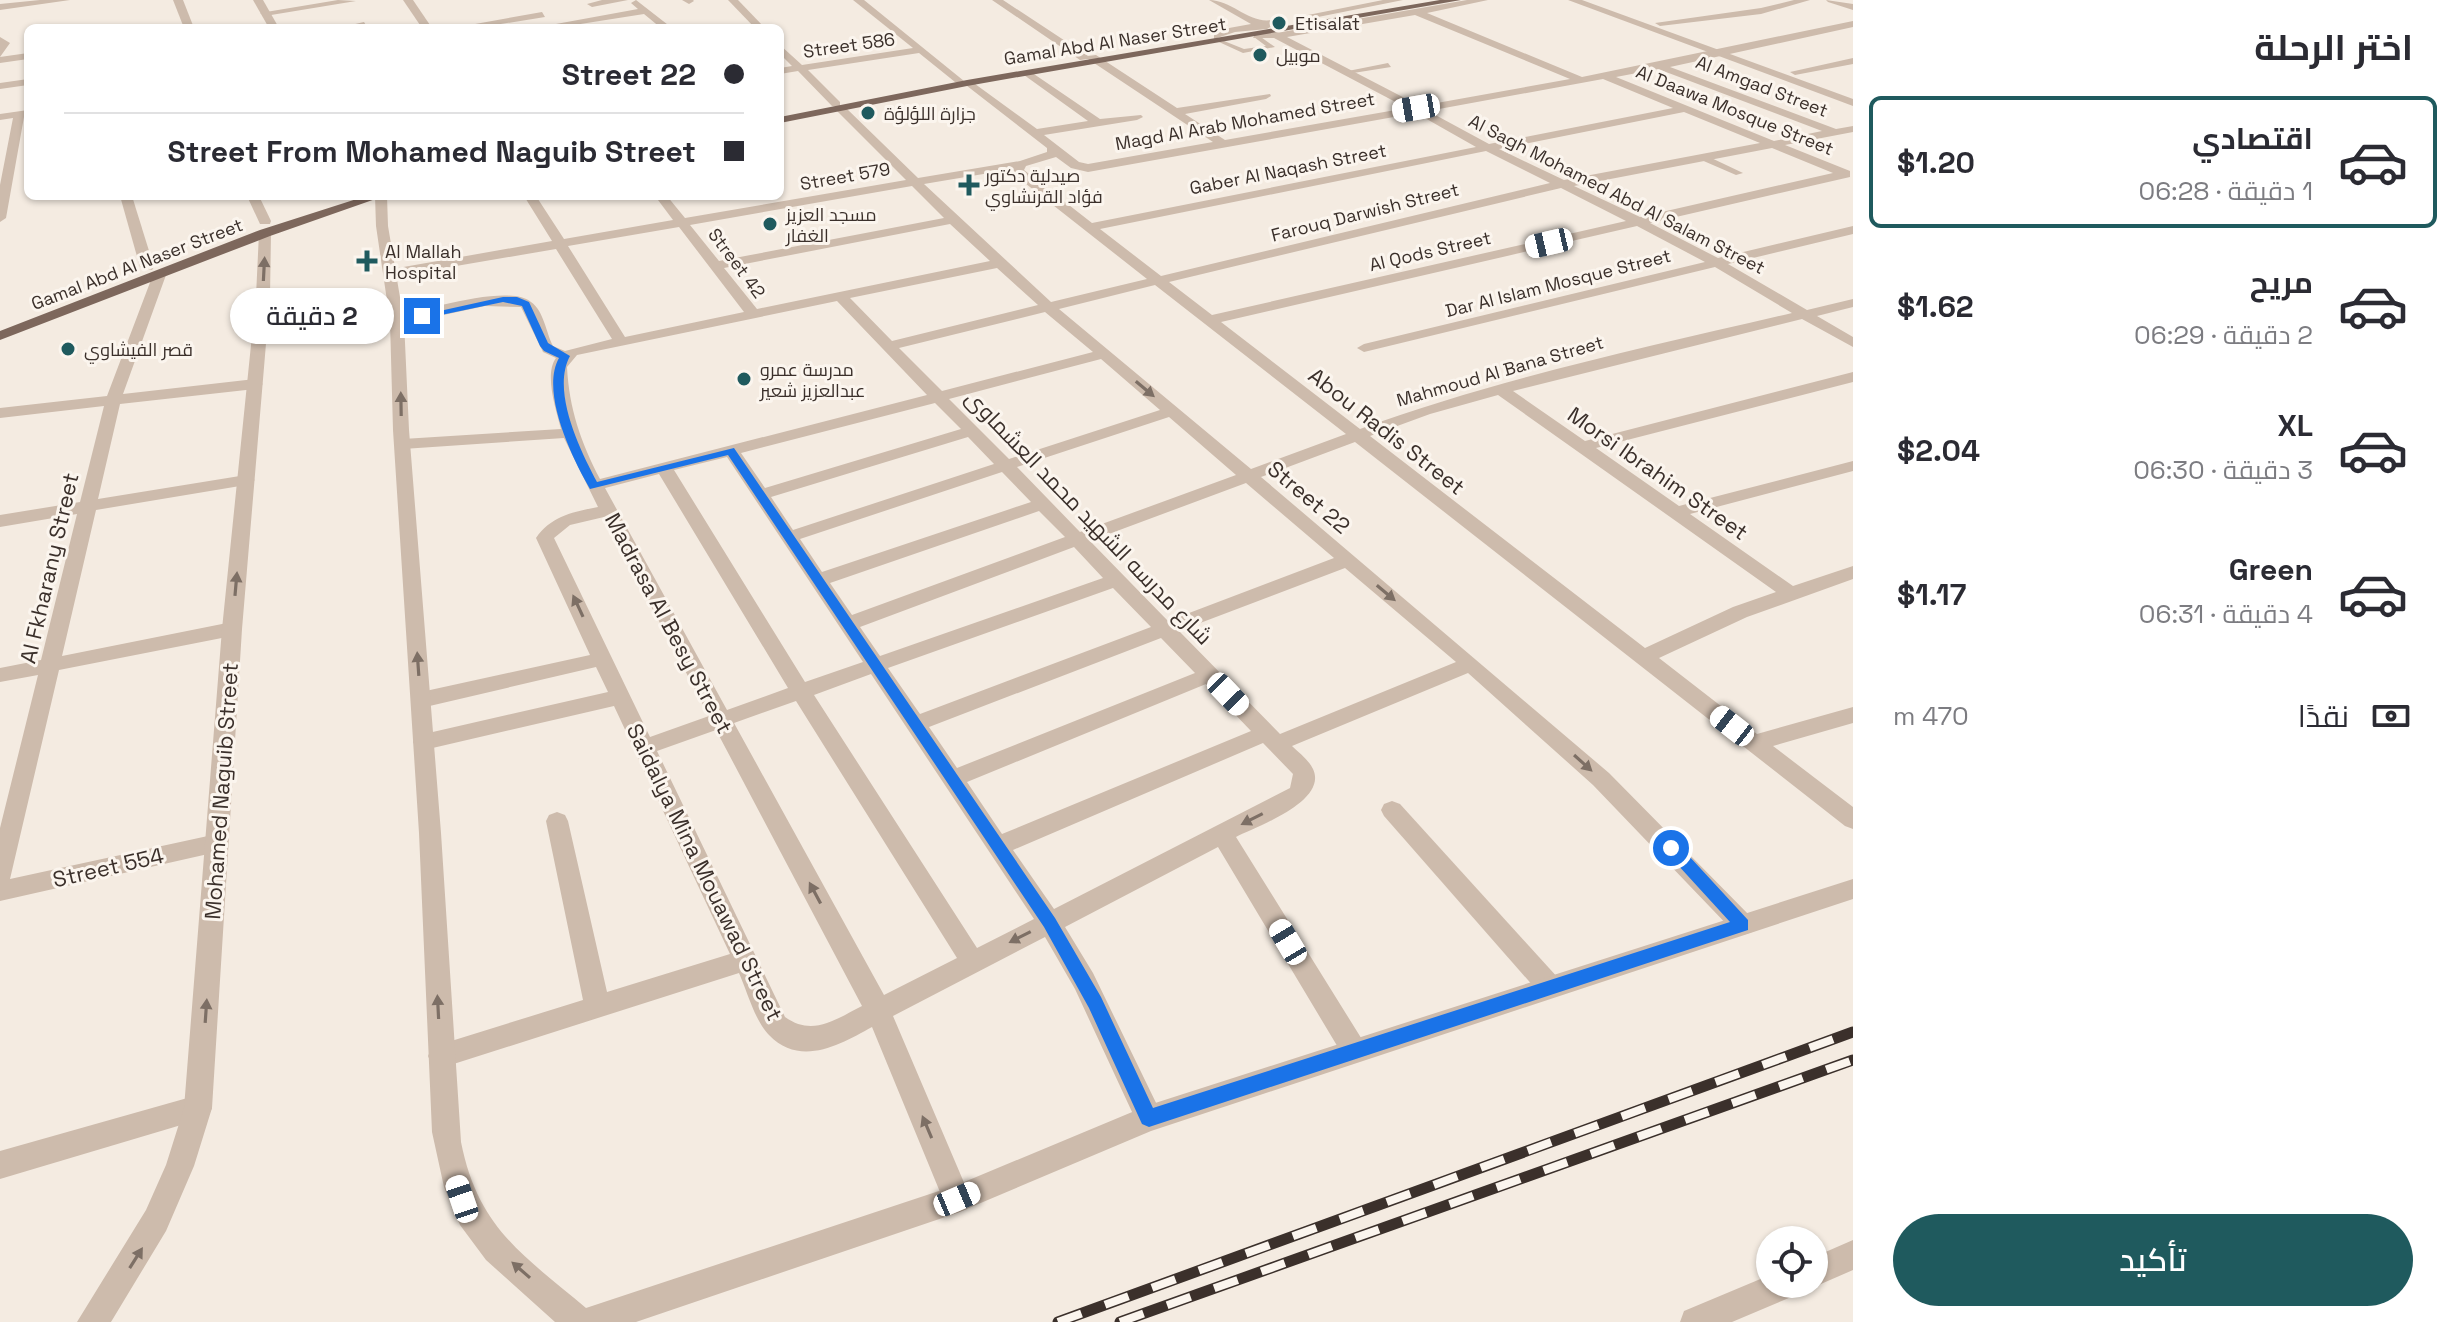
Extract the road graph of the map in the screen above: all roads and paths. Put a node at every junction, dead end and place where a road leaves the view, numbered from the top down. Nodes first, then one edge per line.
1 (65, 0) edge
2 (178, 0) edge
3 (287, 0) edge
4 (408, 0) edge
5 (623, 0) edge
6 (632, 0) edge
7 (733, 0) edge
8 (858, 0) edge
9 (997, 0) edge
10 (1214, 0) edge
11 (1390, 0) edge
12 (1398, 0) edge
13 (1433, 0) edge
14 (1456, 0) edge
15 (1483, 0) edge
16 (1573, 0) edge
17 (1595, 0) edge
18 (1805, 0) edge
19 (1831, 0) edge
20 (351, 1) edge
21 (592, 4) dead end
22 (1740, 4) dead end
23 (261, 6) edge
24 (0, 7) edge
25 (1853, 7) edge
26 (646, 11) junction
27 (1761, 11) junction
28 (1417, 12) junction
29 (1660, 23) junction
30 (187, 24) edge
31 (272, 24) edge
32 (424, 24) edge
33 (491, 24) edge
34 (549, 24) edge
35 (569, 24) edge
36 (662, 24) edge
37 (756, 24) edge
38 (1853, 24) edge
39 (1268, 30) junction
40 (1256, 36) junction
41 (1219, 39) junction
42 (0, 40) edge
43 (1729, 48) junction
44 (922, 50) junction
45 (784, 52) edge
46 (1714, 52) junction
47 (24, 56) edge
48 (0, 57) edge
49 (1092, 59) junction
50 (1853, 61) edge
51 (1388, 65) dead end
52 (1659, 66) junction
53 (800, 68) junction
54 (784, 70) edge
55 (1347, 72) junction
56 (1795, 72) junction
57 (1028, 73) junction
58 (1605, 75) junction
59 (1580, 80) junction
60 (963, 82) junction
61 (24, 83) edge
62 (0, 86) edge
63 (1853, 93) edge
64 (1266, 96) dead end
65 (1853, 103) edge
66 (838, 106) junction
67 (1416, 108) junction
68 (1682, 109) junction
69 (1175, 112) junction
70 (784, 113) edge
71 (24, 114) edge
72 (0, 117) edge
73 (1137, 117) dead end
74 (784, 119) edge
75 (1098, 123) junction
76 (1853, 129) edge
77 (1834, 132) junction
78 (1035, 133) junction
79 (1853, 139) edge
80 (1222, 143) junction
81 (1768, 144) junction
82 (1487, 148) junction
83 (1054, 150) junction
84 (24, 152) edge
85 (12, 153) junction
86 (1702, 157) junction
87 (1021, 164) junction
88 (1739, 173) dead end
89 (4, 175) edge
90 (1849, 176) edge
91 (914, 182) junction
92 (1561, 184) junction
93 (784, 194) edge
94 (127, 200) edge
95 (255, 200) edge
96 (325, 200) edge
97 (365, 200) edge
98 (380, 200) edge
99 (532, 200) edge
100 (664, 200) edge
101 (2, 203) edge
102 (793, 203) junction
103 (0, 218) edge
104 (953, 220) junction
105 (683, 222) junction
106 (1639, 222) junction
107 (265, 227) junction
108 (1089, 227) junction
109 (1853, 230) edge
110 (558, 244) junction
111 (1718, 262) junction
112 (1000, 263) junction
113 (716, 266) junction
114 (153, 271) junction
115 (392, 273) junction
116 (1158, 280) junction
117 (840, 296) junction
118 (1853, 303) edge
119 (1048, 307) junction
120 (753, 314) junction
121 (1807, 315) junction
122 (1210, 320) junction
123 (397, 321) junction
124 (0, 324) edge
125 (0, 336) edge
126 (621, 342) junction
127 (1853, 343) edge
128 (888, 346) junction
129 (1364, 348) dead end
130 (1104, 354) junction
131 (565, 356) junction
132 (1853, 377) edge
133 (255, 384) junction
134 (1500, 389) junction
135 (939, 397) junction
136 (113, 400) junction
137 (1171, 411) junction
138 (0, 413) edge
139 (972, 431) junction
140 (568, 433) junction
141 (1358, 436) junction
142 (403, 444) junction
143 (1582, 447) junction
144 (731, 451) junction
145 (1005, 466) junction
146 (1853, 466) edge
147 (664, 468) junction
148 (1248, 477) junction
149 (246, 480) junction
150 (594, 486) junction
151 (761, 495) junction
152 (1043, 504) junction
153 (88, 506) junction
154 (609, 510) junction
155 (1675, 513) junction
156 (0, 521) edge
157 (789, 537) junction
158 (1077, 541) junction
159 (1347, 560) junction
160 (1853, 572) edge
161 (818, 580) junction
162 (1116, 580) junction
163 (1790, 593) junction
164 (848, 624) junction
165 (232, 629) junction
166 (1164, 629) junction
167 (1643, 657) junction
168 (602, 659) junction
169 (1471, 664) junction
170 (50, 665) junction
171 (875, 665) junction
172 (0, 675) edge
173 (1209, 675) junction
174 (801, 692) junction
175 (620, 697) junction
176 (421, 700) junction
177 (1853, 715) edge
178 (722, 720) junction
179 (915, 724) junction
180 (1271, 738) junction
181 (424, 742) junction
182 (1754, 743) junction
183 (644, 747) junction
184 (1303, 771) joint
185 (952, 779) junction
186 (1392, 810) dead end
187 (1853, 820) edge
188 (557, 821) dead end
189 (1222, 834) junction
190 (217, 843) junction
191 (998, 846) junction
192 (0, 876) edge
193 (1853, 889) edge
194 (0, 891) edge
195 (1049, 922) junction
196 (1743, 925) junction
197 (745, 960) junction
198 (973, 962) junction
199 (1550, 987) junction
200 (597, 1007) junction
201 (878, 1010) junction
202 (1354, 1050) junction
203 (441, 1056) junction
204 (198, 1108) junction
205 (1149, 1118) junction
206 (0, 1165) edge
207 (957, 1199) junction
208 (1853, 1255) edge
209 (1828, 1266) edge
210 (1756, 1296) edge
211 (92, 1322) edge
212 (579, 1322) edge
213 (590, 1322) edge
214 (1695, 1322) edge

1 - 24 street
2 - 30 street
3 - 23 street
4 - 32 street
5 - 21 street
6 - 26 street
7 - 37 street
8 - 44 street
9 - 49 street
10 - 39 street, Al Sagh Mohamed Abd Al Salam Street
11 - 12 street
11 - 39 street
13 - 39 main road, Gamal Abd Al Naser Street
14 - 40 main road, Gamal Abd Al Naser Street
15 - 28 street
16 - 46 street
17 - 29 street
18 - 27 street
19 - 25 street
20 - 23 street
22 - 27 street
23 - 31 street
26 - 35 street
26 - 36 street
27 - 29 street
28 - 39 street
28 - 59 street
29 - 43 street
33 - 34 street
38 - 43 street, Magd Al Arab Mohamed Street
39 - 40 street
39 - 41 main road, Gamal Abd Al Naser Street
39 - 55 street, Al Sagh Mohamed Abd Al Salam Street
40 - 41 main road, Gamal Abd Al Naser Street
40 - 41 lane
41 - 49 main road, Gamal Abd Al Naser Street
42 - 48 street
43 - 46 street, Magd Al Arab Mohamed Street
43 - 56 street
44 - 53 street, Street 586
44 - 60 street
45 - 53 street, Street 22
46 - 52 street, Magd Al Arab Mohamed Street
46 - 65 street
47 - 48 street
49 - 57 main road, Gamal Abd Al Naser Street
49 - 60 main road, Gamal Abd Al Naser Street
49 - 69 street
50 - 56 street
51 - 55 lane
52 - 58 street, Magd Al Arab Mohamed Street
52 - 77 street, Al Amgad Street
53 - 54 street, Street 586
53 - 66 street, Street 22
55 - 67 street, Al Sagh Mohamed Abd Al Salam Street
56 - 63 street
57 - 60 main road, Gamal Abd Al Naser Street
57 - 75 street
58 - 59 street, Magd Al Arab Mohamed Street
58 - 68 street, Al Daawa Mosque Street
59 - 67 street, Magd Al Arab Mohamed Street
60 - 66 main road, Gamal Abd Al Naser Street
60 - 78 street
61 - 62 street
64 - 69 street
66 - 70 main road, Gamal Abd Al Naser Street
66 - 74 main road, Gamal Abd Al Naser Street
66 - 91 street, Street 22
67 - 80 street, Magd Al Arab Mohamed Street
67 - 82 street, Al Sagh Mohamed Abd Al Salam Street
68 - 81 street, Al Daawa Mosque Street
68 - 82 street, Gaber Al Naqash Street
69 - 80 street
71 - 72 street
71 - 85 street
73 - 75 street
75 - 78 street
76 - 77 street, Farouq Darwish Street
77 - 79 street, Al Amgad Street
77 - 81 street, Farouq Darwish Street
78 - 83 street
80 - 83 street, Magd Al Arab Mohamed Street
81 - 86 street, Farouq Darwish Street
81 - 90 street, Al Daawa Mosque Street
82 - 92 street, Al Sagh Mohamed Abd Al Salam Street
82 - 108 street, Gaber Al Naqash Street
83 - 87 street
84 - 85 street
85 - 89 street
86 - 88 lane
86 - 92 street, Farouq Darwish Street
87 - 91 street, Street 579
87 - 108 street, Abou Radis Street
89 - 101 street
90 - 106 street, Al Qods Street
91 - 102 street, Street 579
91 - 104 street, Street 22
92 - 106 street, Al Sagh Mohamed Abd Al Salam Street
92 - 116 street, Farouq Darwish Street
93 - 102 street
94 - 114 street
95 - 107 street, Mohamed Naguib Street
96 - 107 main road, Gamal Abd Al Naser Street
97 - 107 main road, Gamal Abd Al Naser Street
98 - 115 street
99 - 110 street
100 - 105 street, Street 42
101 - 103 street
102 - 105 street, Street 579
104 - 112 street, Street 22
104 - 113 street
105 - 110 street, Street 579
105 - 113 street, Street 42
106 - 111 street, Al Sagh Mohamed Abd Al Salam Street
106 - 122 street, Al Qods Street
107 - 114 main road, Gamal Abd Al Naser Street
133 -> 107 street, Mohamed Naguib Street
108 - 116 street, Abou Radis Street
109 - 111 street, Dar Al Islam Mosque Street
110 - 115 street, Street 579
110 - 126 street
111 - 121 street, Al Sagh Mohamed Abd Al Salam Street
111 - 129 street, Dar Al Islam Mosque Street
112 - 117 street
112 - 119 street, Street 22
113 - 120 street, Street 42
114 - 124 main road, Gamal Abd Al Naser Street
114 - 125 main road, Gamal Abd Al Naser Street
114 - 136 street, Al Fkharany Street
115 - 123 street
116 - 119 street, Farouq Darwish Street
116 - 122 street, Abou Radis Street
117 - 120 street
117 - 128 street, شارع مدرسه الشهيد محمد العشماوى
118 - 121 street, Mahmoud Al Bana Street
119 - 128 street, Farouq Darwish Street
119 - 130 street, Street 22
120 - 126 street
121 - 127 street, Al Sagh Mohamed Abd Al Salam Street
121 - 134 street, Mahmoud Al Bana Street
122 - 141 street, Abou Radis Street
123 - 131 street
142 -> 123 street
126 - 131 street
128 - 135 street, شارع مدرسه الشهيد محمد العشماوى
130 - 135 street
130 -> 137 street, Street 22
131 - 140 street, Madrasa Al Besy Street
132 - 143 street
133 - 136 street
133 - 149 street, Mohamed Naguib Street
134 - 141 street, Mahmoud Al Bana Street
134 - 143 street, Morsi Ibrahim Street
135 - 139 street, شارع مدرسه الشهيد محمد العشماوى
135 - 144 street
136 - 138 street
136 - 153 street, Al Fkharany Street
137 - 145 street
137 - 148 street, Street 22
139 - 145 street, شارع مدرسه الشهيد محمد العشماوى
139 - 151 street
140 - 142 street
140 - 150 street, Madrasa Al Besy Street
141 - 148 street, Mahmoud Al Bana Street
141 - 167 street, Abou Radis Street
176 -> 142 street
143 - 155 street, Morsi Ibrahim Street
144 - 147 street
144 - 151 street
145 - 152 street, شارع مدرسه الشهيد محمد العشماوى
145 - 157 street
146 - 155 street
147 - 150 street
147 - 174 street
148 - 158 street, Mahmoud Al Bana Street
148 - 159 street, Street 22
149 - 153 street
165 -> 149 street, Mohamed Naguib Street
150 - 154 street, Madrasa Al Besy Street
151 - 157 street
152 - 158 street, شارع مدرسه الشهيد محمد العشماوى
152 - 161 street
153 - 156 street
153 - 170 street, Al Fkharany Street
168 -> 154 street, Saidalya Mina Mouawad Street
154 - 178 street, Madrasa Al Besy Street
155 - 163 street, Morsi Ibrahim Street
157 - 161 street
158 - 162 street, شارع مدرسه الشهيد محمد العشماوى
158 - 164 street, Mahmoud Al Bana Street
159 - 166 street
159 -> 169 street, Street 22
160 - 163 street
161 - 164 street
162 - 166 street, شارع مدرسه الشهيد محمد العشماوى
162 - 171 street
163 - 167 street
164 - 171 street
165 - 170 street
165 - 190 street, Mohamed Naguib Street
166 - 173 street, شارع مدرسه الشهيد محمد العشماوى
166 - 179 street
167 - 182 street, Abou Radis Street
168 - 175 street, Saidalya Mina Mouawad Street
168 - 176 street
169 - 180 street
169 -> 196 street, Street 22
170 - 172 street
170 - 192 street, Al Fkharany Street
171 - 174 street
171 - 179 street
173 - 180 street, شارع مدرسه الشهيد محمد العشماوى
173 - 185 street
174 - 178 street
174 - 198 street
175 - 181 street
175 - 183 street, Saidalya Mina Mouawad Street
176 - 181 street
177 - 182 street
178 - 183 street
201 -> 178 street, Madrasa Al Besy Street
179 - 185 street
180 - 184 street, شارع مدرسه الشهيد محمد العشماوى
180 - 191 street
203 -> 181 street
182 - 187 street, Abou Radis Street
183 - 197 street, Saidalya Mina Mouawad Street
184 -> 189 street, Saidalya Mina Mouawad Street
185 - 191 street
186 - 199 street
188 - 200 street
189 - 195 street, Saidalya Mina Mouawad Street
189 - 202 street
190 - 194 street, Street 554
204 -> 190 street, Mohamed Naguib Street
191 - 195 street
193 - 196 street
195 -> 198 street, Saidalya Mina Mouawad Street
195 - 205 street
196 - 199 street
197 - 200 street
197 - 201 street, Saidalya Mina Mouawad Street
198 - 201 street, Saidalya Mina Mouawad Street
199 - 202 street
200 - 203 street
207 -> 201 street, Madrasa Al Besy Street
202 - 205 street
212 -> 203 street
204 - 206 street
211 -> 204 street, Mohamed Naguib Street
205 - 207 street
207 - 213 street
208 - 209 street
210 - 214 street

